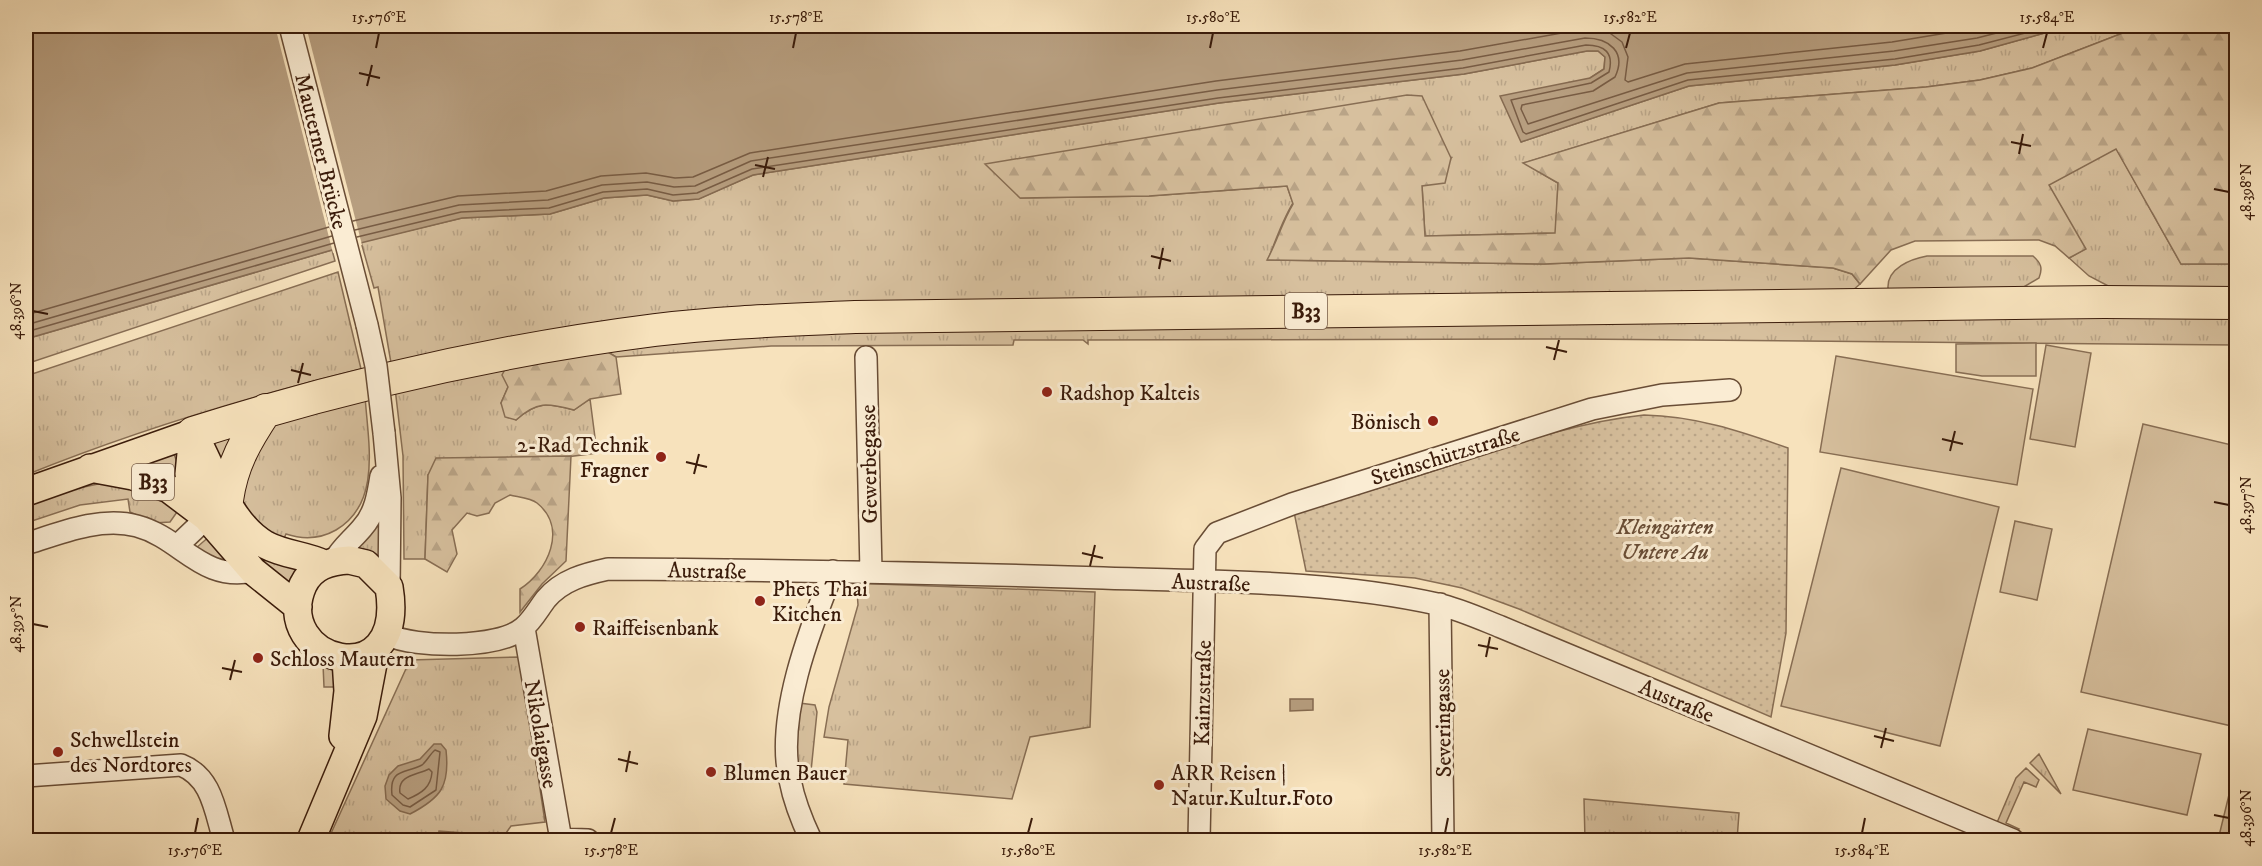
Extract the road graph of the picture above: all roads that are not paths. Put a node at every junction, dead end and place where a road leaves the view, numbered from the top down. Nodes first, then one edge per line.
1 (290, 26) edge
2 (2236, 303) edge
3 (866, 357) dead end
4 (1730, 390) dead end
5 (266, 410) junction
6 (194, 433) junction
7 (385, 439) junction
8 (90, 468) junction
9 (26, 492) edge
10 (216, 508) junction
11 (26, 544) edge
12 (177, 546) junction
13 (329, 562) junction
14 (253, 571) junction
15 (833, 571) junction
16 (871, 571) junction
17 (1203, 582) junction
18 (389, 587) junction
19 (1440, 604) junction
20 (298, 607) junction
21 (524, 628) junction
22 (382, 641) junction
23 (346, 659) junction
24 (26, 776) edge
25 (337, 776) junction
26 (224, 840) edge
27 (311, 840) edge
28 (560, 840) edge
29 (588, 840) edge
30 (811, 840) edge
31 (1199, 840) edge
32 (1443, 840) edge
33 (2013, 840) edge

1 - 7 street, Mauterner Brücke, bridge
2 - 5 highway, B33
3 - 16 street, Gewerbegasse
4 - 17 street, Steinschützstraße
5 - 6 highway, B33
5 - 10 highway
6 - 8 main road, B33
6 - 10 main road, B33
7 - 13 street
7 - 18 street
8 - 9 main road, B33
8 - 10 main road, B33
10 - 12 street
10 - 13 main road, B33
10 - 14 main road, B33
11 - 12 street
12 - 14 street
13 - 18 main road
13 - 20 main road
14 - 20 main road, B33
15 - 16 street, Austraße
15 - 21 street, Austraße
15 - 30 street
16 - 17 street, Austraße
17 - 19 street, Austraße
17 - 31 street, Kainzstraße
18 - 22 main road
19 - 32 street, Severingasse
19 - 33 street, Austraße
20 - 23 main road
21 - 22 street, Austraße
21 - 28 street, Nikolaigasse
22 - 23 main road
22 - 25 main road
23 - 25 main road
24 - 26 street
25 - 27 main road
28 - 29 street

